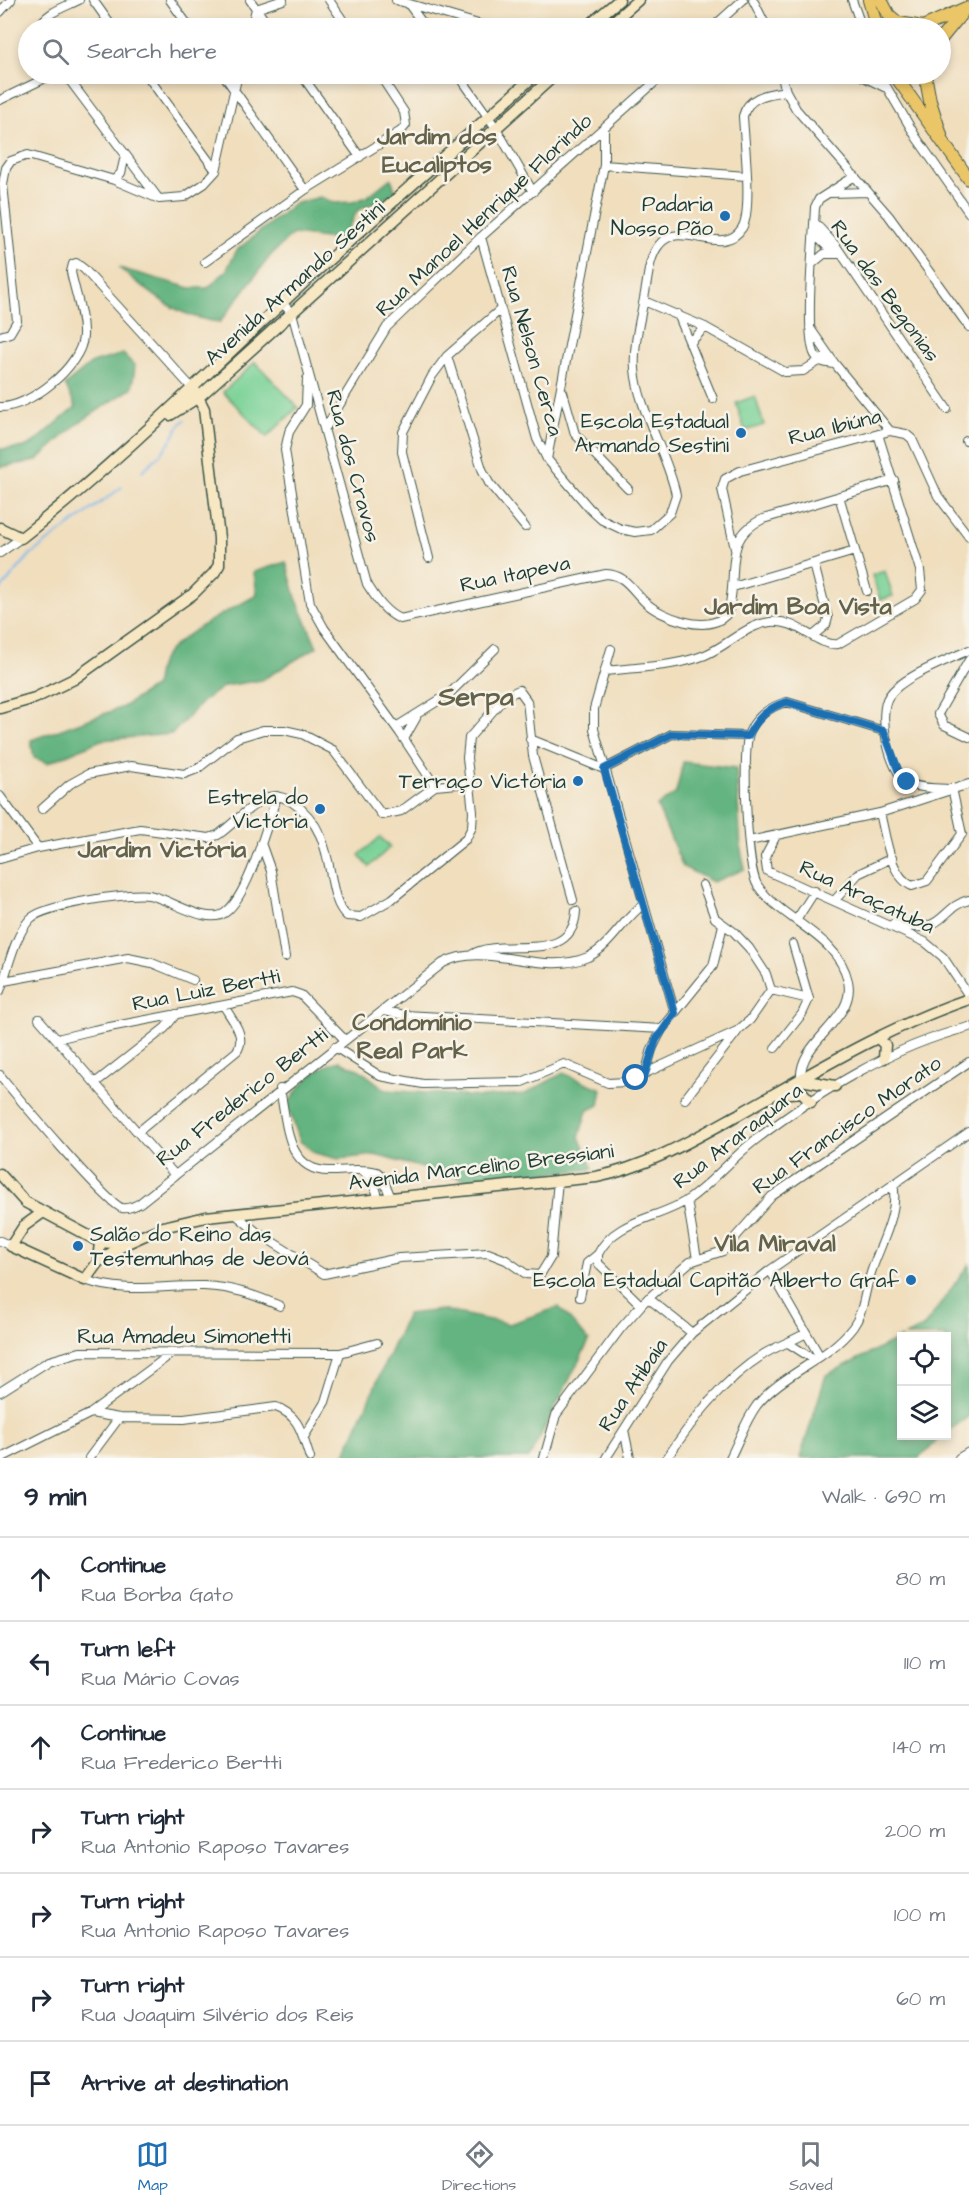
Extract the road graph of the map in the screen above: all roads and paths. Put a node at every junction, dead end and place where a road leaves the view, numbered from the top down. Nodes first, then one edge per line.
1 (11, 0) edge
2 (79, 0) edge
3 (93, 0) edge
4 (170, 0) edge
5 (250, 0) edge
6 (283, 0) edge
7 (328, 0) edge
8 (396, 0) edge
9 (618, 0) edge
10 (638, 0) edge
11 (743, 0) edge
12 (753, 0) edge
13 (852, 0) edge
14 (869, 0) edge
15 (880, 0) edge
16 (410, 6) junction
17 (967, 7) edge
18 (256, 9) junction
19 (0, 12) edge
20 (45, 18) edge
21 (106, 18) edge
22 (183, 18) edge
23 (254, 18) edge
24 (263, 18) edge
25 (341, 18) edge
26 (419, 18) edge
27 (455, 18) edge
28 (597, 18) edge
29 (617, 18) edge
30 (723, 18) edge
31 (762, 18) edge
32 (858, 18) edge
33 (874, 18) edge
34 (893, 18) edge
35 (943, 18) edge
36 (951, 27) edge
37 (33, 84) edge
38 (72, 84) edge
39 (153, 84) edge
40 (230, 84) edge
41 (235, 84) edge
42 (308, 84) edge
43 (386, 84) edge
44 (465, 84) edge
45 (525, 84) edge
46 (545, 84) edge
47 (653, 84) edge
48 (784, 84) edge
49 (878, 84) edge
50 (885, 84) edge
51 (901, 84) edge
52 (927, 84) edge
53 (931, 84) edge
54 (234, 89) junction
55 (888, 90) junction
56 (786, 91) junction
57 (0, 100) edge
58 (930, 100) junction
59 (488, 117) junction
60 (496, 128) junction
61 (604, 129) junction
62 (944, 144) junction
63 (125, 156) junction
64 (360, 157) junction
65 (604, 165) junction
66 (216, 171) junction
67 (746, 176) junction
68 (855, 176) junction
69 (969, 179) edge
70 (114, 180) junction
71 (304, 190) junction
72 (533, 192) junction
73 (868, 192) junction
74 (828, 193) junction
75 (159, 199) junction
76 (2, 212) edge
77 (969, 213) edge
78 (814, 223) junction
79 (814, 235) junction
80 (481, 237) junction
81 (837, 253) junction
82 (205, 262) dead end
83 (812, 264) junction
84 (644, 301) junction
85 (282, 303) junction
86 (501, 309) junction
87 (292, 313) junction
88 (678, 314) junction
89 (705, 327) junction
90 (969, 327) edge
91 (810, 328) junction
92 (0, 336) edge
93 (690, 343) junction
94 (821, 344) junction
95 (812, 348) junction
96 (829, 355) junction
97 (447, 356) junction
98 (820, 361) junction
99 (835, 364) junction
100 (808, 366) junction
101 (307, 372) junction
102 (562, 388) junction
103 (192, 392) junction
104 (713, 399) dead end
105 (0, 407) edge
106 (946, 409) dead end
107 (326, 427) junction
108 (890, 431) junction
109 (878, 434) junction
110 (547, 459) junction
111 (894, 480) junction
112 (628, 489) dead end
113 (839, 496) junction
114 (525, 527) dead end
115 (0, 528) edge
116 (969, 537) edge
117 (21, 538) junction
118 (735, 549) junction
119 (855, 551) junction
120 (0, 553) edge
121 (429, 558) dead end
122 (814, 564) junction
123 (733, 587) junction
124 (867, 591) dead end
125 (411, 617) joint
126 (814, 635) junction
127 (495, 649) dead end
128 (611, 649) dead end
129 (969, 650) edge
130 (954, 657) junction
131 (969, 660) edge
132 (963, 669) junction
133 (606, 671) junction
134 (0, 708) edge
135 (417, 716) junction
136 (396, 727) junction
137 (884, 731) junction
138 (748, 736) junction
139 (969, 737) edge
140 (530, 738) junction
141 (405, 739) junction
142 (604, 769) junction
143 (469, 783) junction
144 (969, 783) edge
145 (435, 786) junction
146 (950, 788) junction
147 (0, 796) edge
148 (277, 796) junction
149 (42, 809) dead end
150 (880, 813) junction
151 (966, 833) edge
152 (777, 834) junction
153 (749, 840) junction
154 (261, 843) junction
155 (38, 848) junction
156 (892, 858) junction
157 (0, 859) edge
158 (703, 885) dead end
159 (815, 891) junction
160 (573, 900) dead end
161 (835, 900) junction
162 (969, 900) edge
163 (644, 904) junction
164 (576, 911) dead end
165 (797, 919) junction
166 (886, 923) junction
167 (723, 925) junction
168 (793, 944) dead end
169 (471, 956) junction
170 (285, 957) dead end
171 (193, 980) dead end
172 (3, 981) junction
173 (771, 990) junction
174 (0, 991) edge
175 (969, 998) edge
176 (809, 999) junction
177 (224, 1006) junction
178 (384, 1011) junction
179 (675, 1013) junction
180 (176, 1014) junction
181 (39, 1019) dead end
182 (969, 1027) edge
183 (662, 1029) junction
184 (737, 1030) junction
185 (878, 1038) junction
186 (344, 1039) junction
187 (57, 1040) junction
188 (335, 1047) junction
189 (775, 1048) dead end
190 (807, 1053) junction
191 (884, 1058) junction
192 (969, 1062) edge
193 (814, 1072) junction
194 (645, 1074) junction
195 (0, 1075) edge
196 (801, 1080) junction
197 (95, 1083) junction
198 (835, 1086) junction
199 (280, 1089) junction
200 (774, 1095) junction
201 (685, 1099) dead end
202 (811, 1102) junction
203 (138, 1132) junction
204 (969, 1132) edge
205 (363, 1171) junction
206 (0, 1174) edge
207 (174, 1174) junction
208 (558, 1180) junction
209 (893, 1184) junction
210 (391, 1198) junction
211 (379, 1200) junction
212 (687, 1200) junction
213 (25, 1202) junction
214 (42, 1213) junction
215 (235, 1214) junction
216 (24, 1226) junction
217 (100, 1242) junction
218 (5, 1244) edge
219 (125, 1244) junction
220 (598, 1254) junction
221 (698, 1258) junction
222 (98, 1262) junction
223 (770, 1270) junction
224 (85, 1280) junction
225 (580, 1297) dead end
226 (648, 1298) junction
227 (280, 1305) dead end
228 (641, 1305) junction
229 (692, 1333) junction
230 (806, 1333) junction
231 (377, 1343) dead end
232 (788, 1343) junction
233 (340, 1353) junction
234 (171, 1354) junction
235 (816, 1357) junction
236 (0, 1392) edge
237 (91, 1413) junction
238 (119, 1418) junction
239 (624, 1430) junction
240 (304, 1437) junction
241 (969, 1452) edge
242 (1, 1458) edge
243 (89, 1458) edge
244 (310, 1458) edge
245 (544, 1458) edge
246 (606, 1458) edge
247 (630, 1458) edge
248 (667, 1458) edge
249 (730, 1458) edge
250 (959, 1458) edge

1 - 19 street
2 - 20 street
3 - 21 street
4 - 22 street
5 - 18 street
6 - 18 street
7 - 25 street
8 - 16 street
9 - 28 street
10 - 29 street
11 - 30 street
12 - 31 street
13 - 32 street
14 - 33 main road
15 - 34 main road
16 - 26 street
16 - 27 street
17 - 35 main road
17 - 36 main road
18 - 23 street
18 - 24 street
37 - 57 street
38 - 63 street
39 - 66 street
40 - 54 street
41 - 54 street
42 - 64 street
43 - 64 street
44 - 59 street
45 - 59 street, Avenida Armando Sestini
46 - 60 street, Avenida Armando Sestini
47 - 61 street, Rua Manoel Henrique Florindo
48 - 56 street
49 - 55 street
50 - 55 street
51 - 62 main road
52 - 58 main road
53 - 58 main road
54 - 66 street
54 - 71 street
55 - 77 street
56 - 67 street, Rua Nelson Cerca
56 - 68 street
58 - 62 main road
59 - 60 street
59 - 85 street, Avenida Armando Sestini
60 - 72 street
60 - 87 street, Avenida Armando Sestini
61 - 65 street
61 - 72 street, Rua Manoel Henrique Florindo
62 - 69 main road
63 - 70 street
63 - 75 street
64 - 71 street
65 - 67 street
65 - 102 street
66 - 75 street
67 - 84 street, Rua Nelson Cerca
68 - 73 street
68 - 74 street
70 - 75 street
70 - 76 street
71 - 82 street
72 - 80 street, Rua Manoel Henrique Florindo
73 - 74 street
73 - 90 street
74 - 78 street
76 - 92 street
78 - 79 street
78 - 81 street, Rua das Begonias
79 - 81 street, Rua das Begonias
79 - 83 street
80 - 86 street, Rua Nelson Cerca
80 - 107 street, Rua Manoel Henrique Florindo
81 - 83 street
81 - 106 street, Rua das Begonias
83 - 91 street
84 - 88 street
84 - 110 street, Rua Nelson Cerca
85 - 87 street
85 - 103 street, Avenida Armando Sestini
86 - 97 street
86 - 110 street, Rua Nelson Cerca
87 - 101 street, Rua dos Cravos
87 - 103 street, Avenida Armando Sestini
88 - 89 street
88 - 93 street
89 - 93 street
89 - 100 street
91 - 94 street
91 - 95 street
93 - 104 street
94 - 95 street
94 - 96 street
95 - 98 street
95 - 100 street
96 - 98 street
96 - 99 street
97 - 114 street
97 - 121 street
98 - 99 street
98 - 100 street
99 - 108 street
101 - 107 street, Rua dos Cravos
101 - 136 street
102 - 110 street
102 - 112 street
103 - 105 street
103 - 117 street
103 - 134 street
107 - 125 street, Rua dos Cravos
108 - 109 street, Rua Ibiúna
108 - 116 street, Rua Ibiúna
109 - 111 street
109 - 118 street, Rua Ibiúna
111 - 113 street
111 - 126 street
113 - 118 street
113 - 119 street
115 - 117 street
117 - 120 street
118 - 123 street
119 - 122 street
119 - 124 street
122 - 123 street
122 - 126 street
123 - 125 street, Rua Itapeva
126 - 133 street
127 - 135 street
128 - 133 street
129 - 130 street
130 - 132 street
130 - 137 street
131 - 132 street
132 - 139 street
133 - 142 street
135 - 136 street
135 - 141 street
136 - 141 street
137 - 138 street
137 - 146 street
138 - 142 street
138 - 153 street
140 - 142 street
140 - 143 street
140 - 160 street
141 - 145 street
142 - 163 street
143 - 145 street
143 - 148 street
144 - 146 street
145 - 149 street
146 - 150 street
146 - 151 street
147 - 155 street
148 - 154 street
148 - 155 street
150 - 152 street
150 - 156 street
151 - 156 street
152 - 153 street
152 - 159 street, Rua Araçatuba
153 - 165 street
154 - 170 street
154 - 172 street
155 - 157 street
156 - 161 street
158 - 167 street
159 - 161 street, Rua Araçatuba
159 - 165 street
161 - 166 street, Rua Araçatuba
162 - 166 street
163 - 169 street, Rua Frederico Bertti
163 - 179 street
164 - 169 street, Rua Frederico Bertti
165 - 190 street
166 - 175 street, Rua Araçatuba
167 - 173 street
167 - 179 street
168 - 176 street
169 - 178 street, Rua Frederico Bertti
171 - 172 street
172 - 174 street
173 - 176 street
173 - 184 street
175 - 185 street, Avenida Marcelino Bressiani
176 - 189 street
177 - 180 street, Rua Luiz Bertti
177 - 186 street, Rua Luiz Bertti
177 - 203 street
178 - 183 street
178 - 186 street, Rua Frederico Bertti
179 - 183 street
180 - 187 street, Rua Luiz Bertti
180 - 197 street
181 - 187 street
182 - 191 street, Rua Araraquara
183 - 194 street
184 - 194 street
184 - 201 street
185 - 191 street
185 - 193 street, Avenida Marcelino Bressiani
186 - 188 street, Rua Frederico Bertti
187 - 197 street
188 - 194 street
188 - 199 street, Rua Frederico Bertti
190 - 193 street
190 - 196 street
191 - 198 street, Rua Araraquara
192 - 221 street, Rua Francisco Morato
193 - 196 street, Avenida Marcelino Bressiani
195 - 207 street, Rua Frederico Bertti
196 - 198 street
196 - 200 street, Avenida Marcelino Bressiani
197 - 203 street
198 - 202 street, Rua Araraquara
199 - 205 street
199 - 207 street, Rua Frederico Bertti
200 - 202 street
200 - 208 street, Avenida Marcelino Bressiani
202 - 212 street, Rua Araraquara
203 - 207 street
204 - 209 street, Rua Atibaia
205 - 210 street
205 - 211 street
206 - 213 street
208 - 210 street, Avenida Marcelino Bressiani
208 - 215 street
209 - 223 street, Rua Atibaia
209 - 235 street
210 - 211 street, Avenida Marcelino Bressiani
211 - 215 street, Avenida Marcelino Bressiani
212 - 220 street, Rua Araraquara
212 - 221 street
213 - 214 street
213 - 216 street
214 - 216 street
214 - 217 street
215 - 219 street, Avenida Marcelino Bressiani
216 - 218 street
217 - 219 street, Avenida Marcelino Bressiani
217 - 222 street
218 - 224 street
219 - 222 street
220 - 225 street, Rua Araraquara
220 - 228 street
221 - 226 street, Rua Francisco Morato
222 - 224 street
223 - 229 street, Rua Atibaia
223 - 230 street
224 - 227 street
226 - 228 street, Rua Francisco Morato
226 - 229 street
228 - 245 street, Rua Francisco Morato
229 - 239 street, Rua Atibaia
230 - 232 street
230 - 235 street
231 - 233 street, Rua Amadeu Simonetti
232 - 235 street
232 - 248 street
233 - 234 street, Rua Amadeu Simonetti
233 - 240 street
234 - 236 street, Rua Amadeu Simonetti
234 - 237 street
235 - 249 street
237 - 238 street
237 - 242 street
238 - 240 street
238 - 243 street
239 - 246 street, Rua Atibaia
239 - 247 street
240 - 244 street
241 - 250 street

